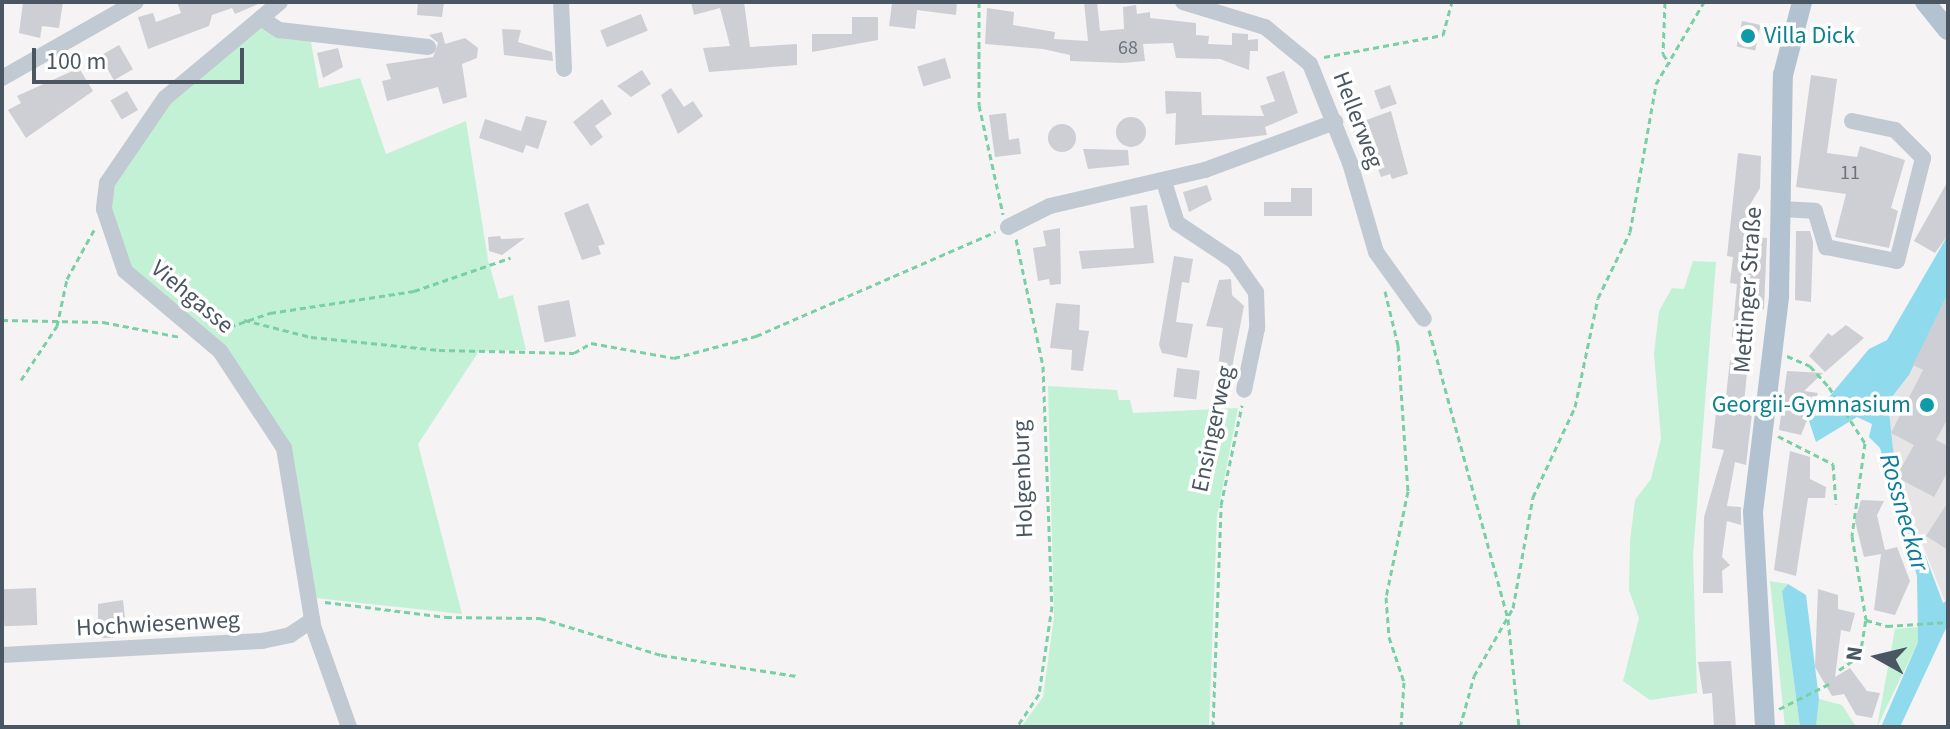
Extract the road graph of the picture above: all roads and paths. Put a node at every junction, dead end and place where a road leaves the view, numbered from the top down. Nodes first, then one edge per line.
1 (136, 2) edge
2 (280, 2) edge
3 (561, 2) edge
4 (979, 2) edge
5 (1183, 2) edge
6 (1452, 2) edge
7 (1665, 2) edge
8 (1704, 2) edge
9 (1802, 2) edge
10 (1925, 2) edge
11 (261, 18) junction
12 (1948, 30) edge
13 (428, 47) dead end
14 (1310, 64) junction
15 (1670, 64) junction
16 (564, 69) dead end
17 (2, 78) edge
18 (1852, 121) dead end
19 (1335, 122) junction
20 (1164, 182) junction
21 (104, 209) junction
22 (1780, 209) junction
23 (1010, 226) junction
24 (510, 258) dead end
25 (1382, 283) dead end
26 (1424, 319) joint
27 (2, 320) edge
28 (244, 320) junction
29 (58, 323) junction
30 (206, 335) junction
31 (1773, 350) junction
32 (21, 380) dead end
33 (1244, 390) joint
34 (1762, 434) junction
35 (1836, 504) dead end
36 (309, 603) junction
37 (1508, 619) junction
38 (312, 620) junction
39 (1866, 620) junction
40 (1948, 622) edge
41 (2, 655) edge
42 (1839, 670) dead end
43 (796, 676) dead end
44 (1829, 684) dead end
45 (1782, 708) dead end
46 (349, 727) edge
47 (1017, 727) edge
48 (1213, 727) edge
49 (1401, 727) edge
50 (1460, 727) edge
51 (1519, 727) edge
52 (1765, 727) edge

1 - 17 street
2 - 11 street
3 - 16 street
4 - 23 path, Holgenburg
5 - 14 street, Hellerweg
6 - 14 path
7 - 15 path
8 - 15 path
9 - 22 main road, Mettinger Straße
10 - 12 main road
11 - 13 street
11 - 21 street
14 - 19 street, Hellerweg
15 - 37 path
18 - 22 street
19 - 20 street
19 - 26 street, Hellerweg
20 - 23 street
20 - 33 street, Ensingerweg
21 - 29 path
21 - 30 street, Viehgasse
22 - 31 main road, Mettinger Straße
23 - 28 path
23 - 47 path, Holgenburg
24 - 28 path
25 - 49 path
26 - 37 path
27 - 29 path
28 - 30 path
29 - 30 path
29 - 32 path
30 - 36 street, Viehgasse
31 - 34 main road, Mettinger Straße
31 - 39 path
33 - 48 path, Ensingerweg
34 - 35 path
34 - 52 main road, Mettinger Straße
36 - 38 street, Viehgasse
36 - 43 path
37 - 50 path
37 - 51 path
38 - 41 street, Hochwiesenweg
38 - 46 street, Viehgasse
39 - 40 path
39 - 42 path
44 - 45 path

